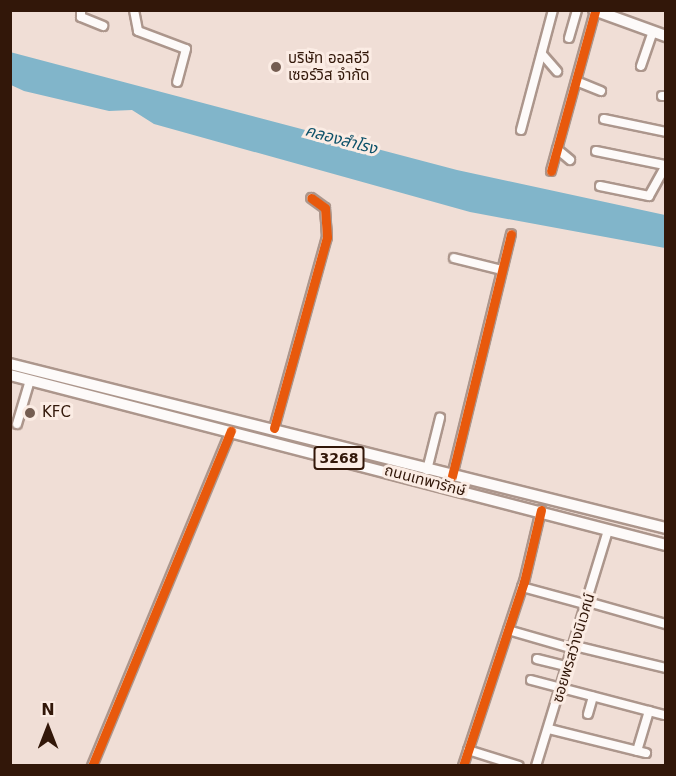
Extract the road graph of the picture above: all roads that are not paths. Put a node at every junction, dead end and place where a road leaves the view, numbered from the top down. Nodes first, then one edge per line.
1 (81, 10) edge
2 (134, 10) edge
3 (554, 10) edge
4 (577, 10) edge
5 (595, 11) edge
6 (103, 26) dead end
7 (653, 31) junction
8 (666, 36) edge
9 (569, 38) dead end
10 (542, 54) junction
11 (641, 66) dead end
12 (557, 71) dead end
13 (576, 81) junction
14 (177, 82) dead end
15 (601, 91) dead end
16 (604, 119) dead end
17 (521, 130) dead end
18 (666, 132) edge
19 (557, 149) junction
20 (596, 151) dead end
21 (570, 160) dead end
22 (665, 165) edge
23 (551, 171) dead end
24 (600, 186) dead end
25 (311, 198) dead end
26 (511, 234) dead end
27 (454, 258) dead end
28 (502, 270) junction
29 (10, 364) edge
30 (10, 375) edge
31 (30, 380) junction
32 (103, 385) junction
33 (100, 399) junction
34 (440, 418) dead end
35 (17, 424) dead end
36 (274, 428) junction
37 (231, 431) junction
38 (427, 470) junction
39 (452, 476) junction
40 (541, 510) junction
41 (666, 528) edge
42 (608, 530) junction
43 (666, 544) edge
44 (522, 587) junction
45 (588, 603) junction
46 (666, 624) edge
47 (508, 630) junction
48 (574, 647) junction
49 (537, 659) dead end
50 (568, 667) junction
51 (666, 668) edge
52 (531, 680) dead end
53 (561, 689) junction
54 (593, 697) junction
55 (649, 711) junction
56 (588, 714) dead end
57 (664, 715) dead end
58 (549, 729) junction
59 (468, 750) junction
60 (637, 751) junction
61 (646, 753) dead end
62 (92, 765) edge
63 (463, 765) edge
64 (519, 765) edge
65 (536, 765) edge

1 - 6 street
2 - 14 street
3 - 10 street
4 - 9 street
5 - 7 main road
5 - 13 street
7 - 8 main road
7 - 11 street
10 - 12 street
10 - 17 street
13 - 15 street
13 - 19 street
16 - 18 street
19 - 21 street
19 - 23 street
20 - 22 street
22 - 24 street
25 - 36 street
26 - 28 street
27 - 28 street
28 - 39 street
29 - 32 main road, ถนนเทพารักษ์ / 3268
30 - 31 main road, ถนนเทพารักษ์ / 3268
31 - 33 main road, ถนนเทพารักษ์ / 3268
31 - 35 street
32 - 33 main road
32 - 36 main road, ถนนเทพารักษ์ / 3268
33 - 37 main road, ถนนเทพารักษ์ / 3268
34 - 38 street
36 - 38 main road, ถนนเทพารักษ์ / 3268
37 - 40 main road, ถนนเทพารักษ์ / 3268
37 - 62 street
38 - 39 main road, ถนนเทพารักษ์ / 3268
39 - 41 main road, ถนนเทพารักษ์ / 3268
40 - 42 main road, ถนนเทพารักษ์ / 3268
40 - 44 street
42 - 43 main road, ถนนเทพารักษ์ / 3268
42 - 45 street, ซอยพรสว่างนิเวศน์
44 - 45 street
44 - 47 street
45 - 46 street
45 - 48 street, ซอยพรสว่างนิเวศน์
47 - 48 street
47 - 59 street
48 - 50 street, ซอยพรสว่างนิเวศน์
48 - 51 street
49 - 50 street
50 - 53 street, ซอยพรสว่างนิเวศน์
52 - 53 street
53 - 54 street
53 - 58 street, ซอยพรสว่างนิเวศน์
54 - 55 street
54 - 56 street
55 - 57 street
55 - 60 street
58 - 60 street
58 - 65 street, ซอยพรสว่างนิเวศน์
59 - 63 street
59 - 64 street
60 - 61 street

